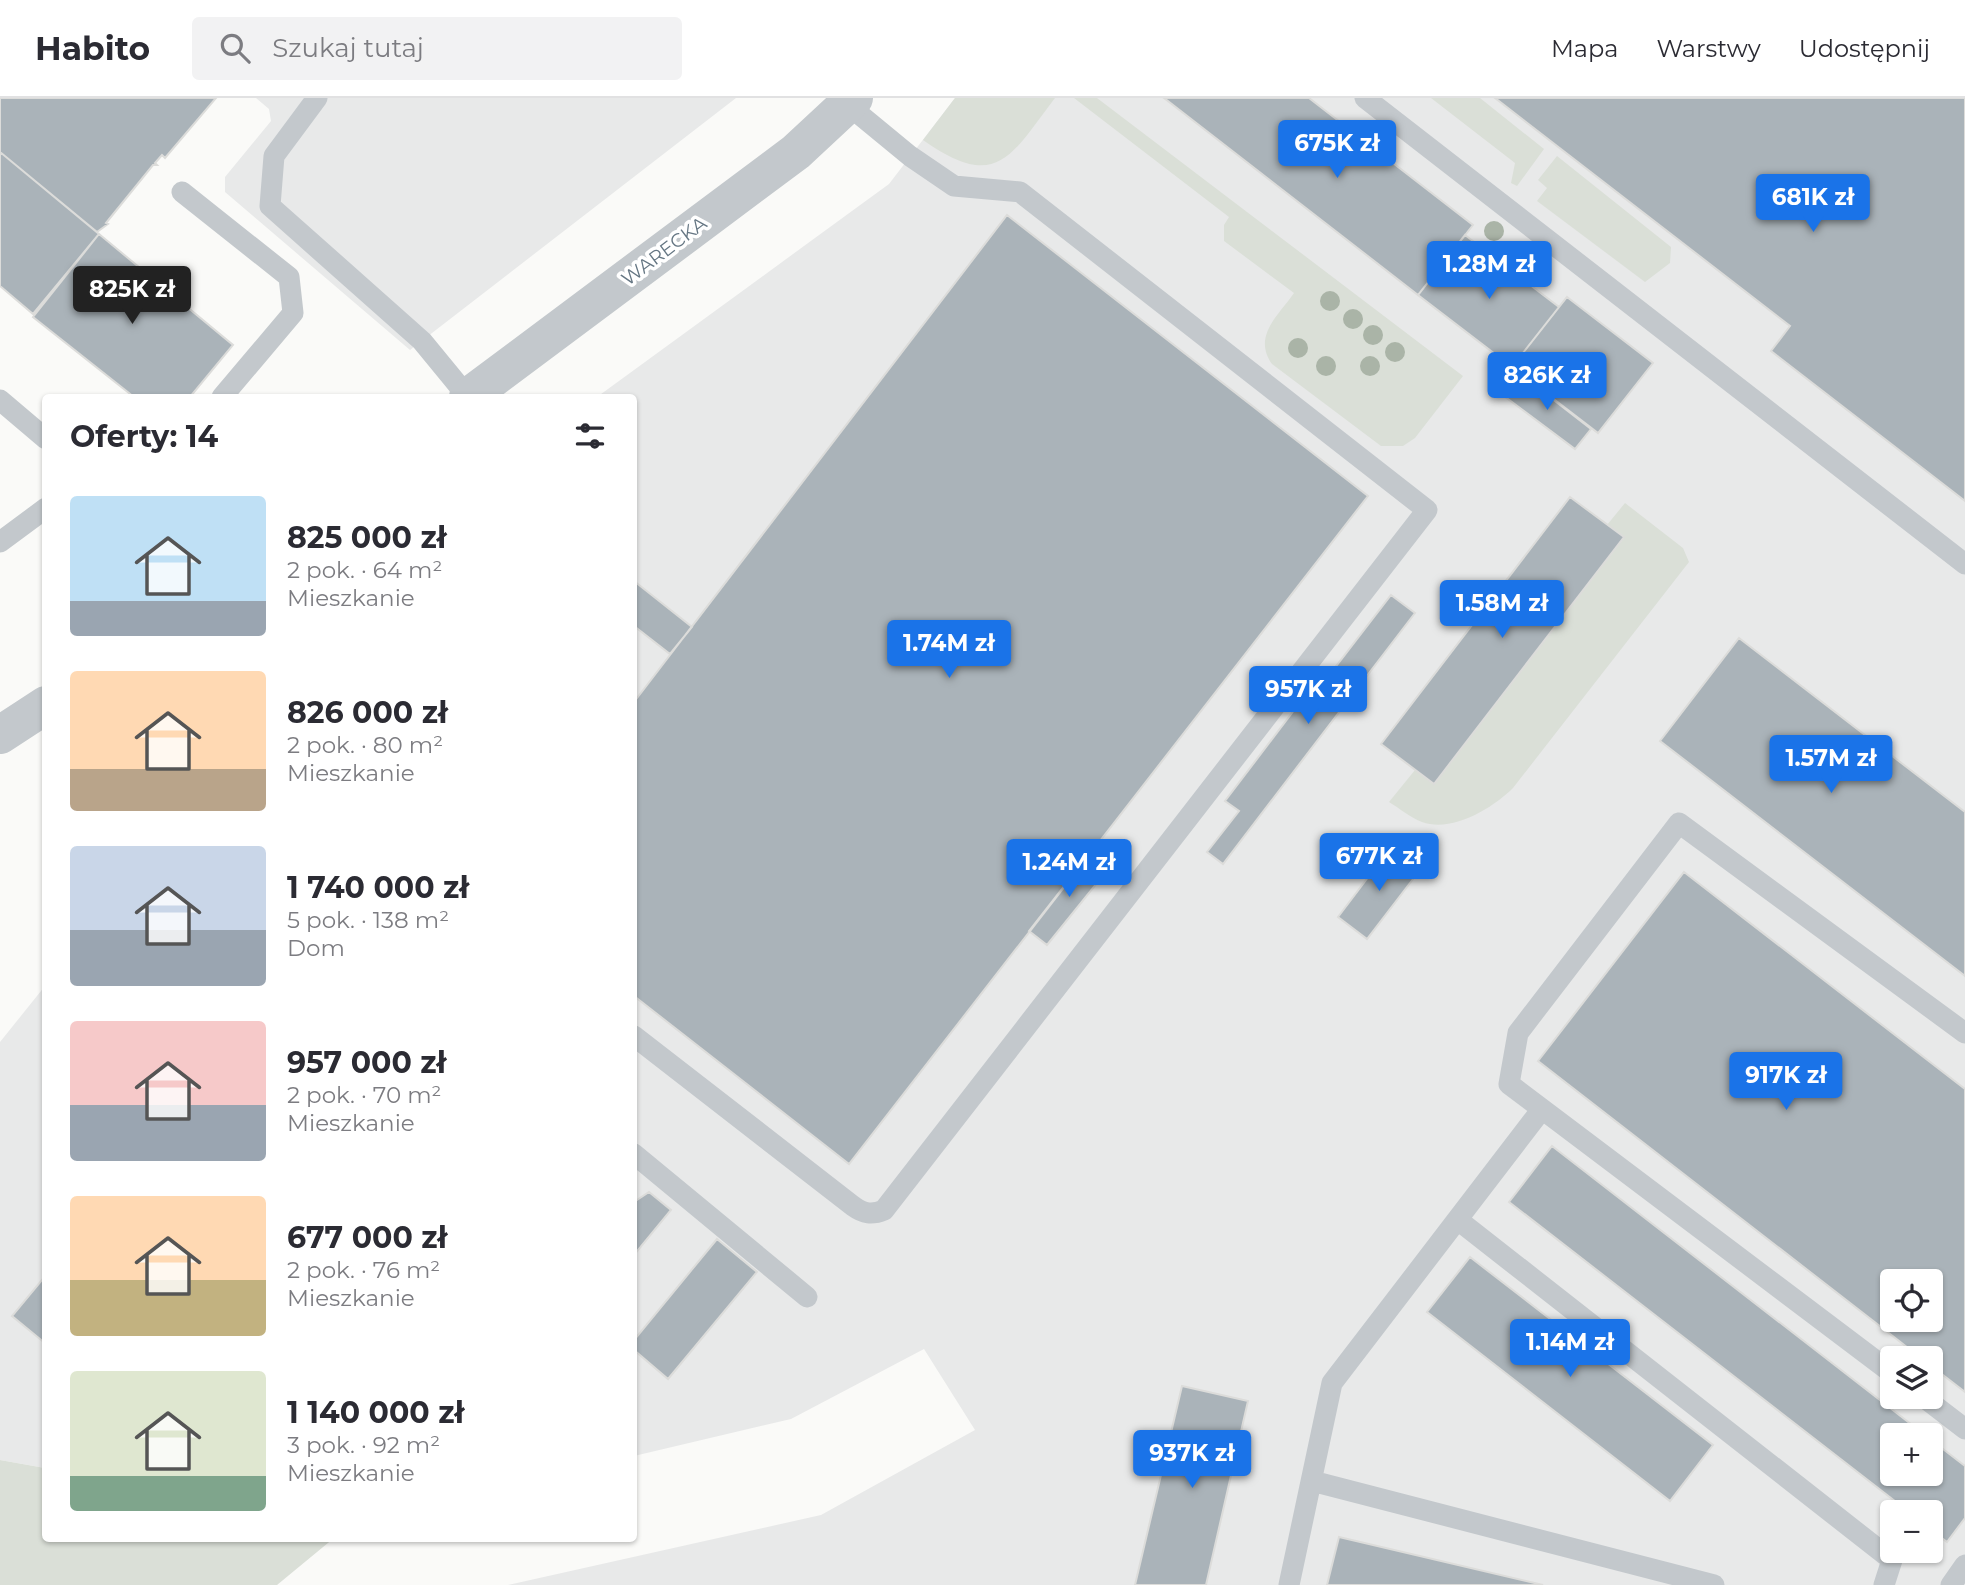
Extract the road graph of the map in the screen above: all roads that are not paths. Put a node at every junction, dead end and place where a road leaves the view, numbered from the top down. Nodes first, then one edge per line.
1 (317, 98) edge
2 (1365, 98) edge
3 (851, 102) edge
4 (182, 192) dead end
5 (225, 394) edge
6 (466, 394) edge
7 (472, 394) edge
8 (0, 400) edge
9 (42, 436) edge
10 (42, 511) edge
11 (0, 542) edge
12 (1965, 564) edge
13 (42, 708) edge
14 (0, 735) edge
15 (1965, 1033) edge
16 (637, 1038) edge
17 (1542, 1109) junction
18 (637, 1156) edge
19 (1458, 1220) junction
20 (807, 1297) dead end
21 (1880, 1364) edge
22 (1939, 1409) edge
23 (1965, 1429) edge
24 (1312, 1481) junction
25 (1965, 1566) edge
26 (1289, 1585) edge
27 (1714, 1585) edge
28 (1884, 1585) edge
29 (1951, 1585) edge

1 - 6 lane
2 - 12 lane
3 - 7 street, WARECKA
3 - 16 lane
4 - 5 lane
8 - 9 lane
10 - 11 lane
13 - 14 street
15 - 17 lane
17 - 19 lane
17 - 21 lane
18 - 20 lane
19 - 24 lane
19 - 28 lane
22 - 23 lane
24 - 26 lane
24 - 27 lane
25 - 29 lane

